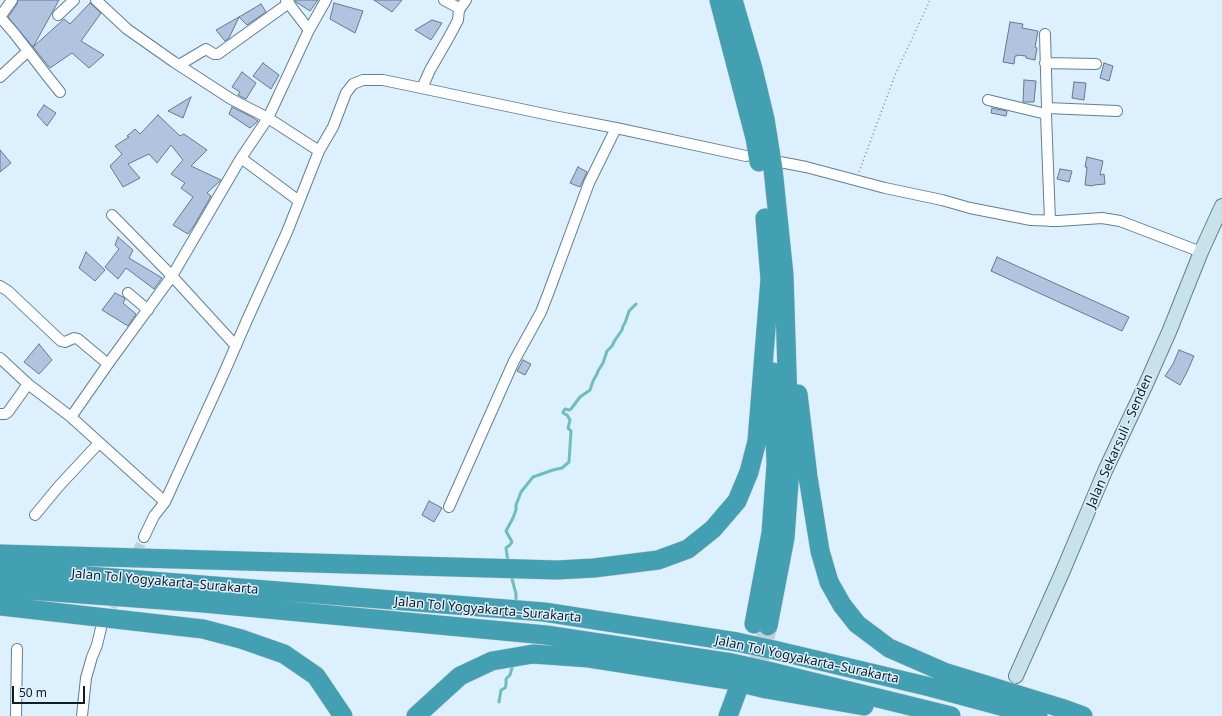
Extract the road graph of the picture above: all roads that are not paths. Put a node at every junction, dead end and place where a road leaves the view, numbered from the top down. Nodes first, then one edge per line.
1 (12, 0) edge
2 (74, 0) edge
3 (96, 0) edge
4 (326, 0) edge
5 (444, 0) edge
6 (466, 0) edge
7 (719, 0) edge
8 (733, 0) edge
9 (288, 2) edge
10 (459, 10) junction
11 (1, 11) edge
12 (58, 15) dead end
13 (309, 30) junction
14 (1045, 34) dead end
15 (28, 51) junction
16 (1045, 63) junction
17 (1096, 64) dead end
18 (179, 65) junction
19 (0, 77) edge
20 (422, 88) junction
21 (60, 92) dead end
22 (988, 100) dead end
23 (1046, 111) junction
24 (1117, 111) dead end
25 (268, 118) junction
26 (616, 128) junction
27 (319, 151) junction
28 (746, 156) dead end
29 (241, 158) junction
30 (780, 162) dead end
31 (299, 201) junction
32 (1222, 206) edge
33 (112, 215) dead end
34 (1050, 221) junction
35 (1201, 252) junction
36 (172, 276) junction
37 (777, 277) junction
38 (0, 286) edge
39 (128, 293) dead end
40 (148, 310) junction
41 (236, 346) junction
42 (0, 358) edge
43 (108, 364) junction
44 (28, 384) junction
45 (0, 414) edge
46 (71, 417) junction
47 (99, 443) junction
48 (165, 502) junction
49 (449, 507) dead end
50 (35, 514) dead end
51 (144, 537) tunnel mouth
52 (0, 554) edge
53 (0, 569) edge
54 (0, 588) edge
55 (0, 606) edge
56 (761, 625) tunnel mouth
57 (101, 628) tunnel mouth
58 (17, 649) dead end
59 (1016, 676) dead end
60 (16, 716) edge
61 (82, 716) edge
62 (343, 716) edge
63 (416, 716) edge
64 (728, 716) edge
65 (742, 716) edge
66 (916, 716) edge
67 (951, 716) edge
68 (1038, 716) edge
69 (1083, 716) edge

1 - 11 street
2 - 12 street
3 - 18 street
4 - 13 street
5 - 10 street
6 - 10 street
7 - 37 highway
8 - 37 highway
9 - 13 street
9 - 18 street
10 - 20 street
11 - 15 street
13 - 25 street
14 - 16 street
15 - 19 street
15 - 21 street
16 - 17 street
16 - 23 street
18 - 25 street
20 - 26 street
20 - 27 street
22 - 23 street
23 - 24 street
23 - 34 street
25 - 27 street
25 - 29 street
26 - 28 street
26 - 49 street
27 - 31 street
29 - 31 street
29 - 36 street
30 - 34 street
31 - 41 street
32 - 35 street, Jalan Sekarsuli - Senden
33 - 36 street
34 - 35 street
35 - 59 street, Jalan Sekarsuli - Senden
36 - 40 street
36 - 41 street
37 - 52 highway
37 - 56 highway
37 - 69 highway
38 - 43 street
39 - 40 street
40 - 43 street
41 - 48 street
42 - 44 street
43 - 46 street
44 - 45 street
44 - 46 street
46 - 47 street
47 - 48 street
47 - 50 street
48 - 51 street
53 - 68 highway, Jalan Tol Yogyakarta–Surakarta
54 - 67 highway, Jalan Tol Yogyakarta–Surakarta
55 - 62 highway
57 - 61 street
58 - 60 street
63 - 66 highway
64 - 65 highway

